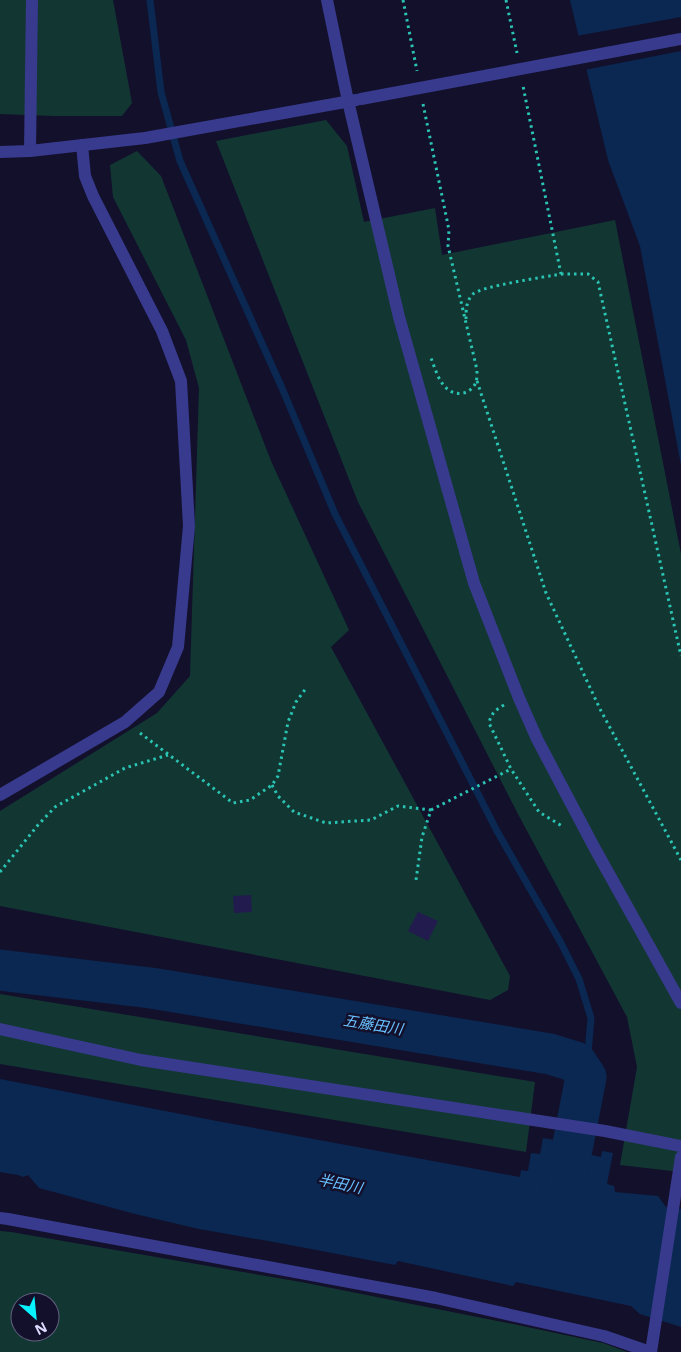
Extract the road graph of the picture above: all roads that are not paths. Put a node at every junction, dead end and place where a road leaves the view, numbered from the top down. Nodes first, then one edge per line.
1 (32, 0) edge
2 (327, 0) edge
3 (681, 39) edge
4 (348, 101) junction
5 (82, 145) junction
6 (30, 151) junction
7 (0, 152) edge
8 (0, 795) edge
9 (681, 1003) edge
10 (0, 1029) edge
11 (681, 1146) edge
12 (681, 1157) edge
13 (0, 1218) edge
14 (650, 1352) edge

1 - 6 street
2 - 4 street
3 - 4 street, bridge
4 - 5 street
4 - 9 street
5 - 6 street
5 - 8 street
6 - 7 street
10 - 11 street
12 - 14 street
13 - 14 street

